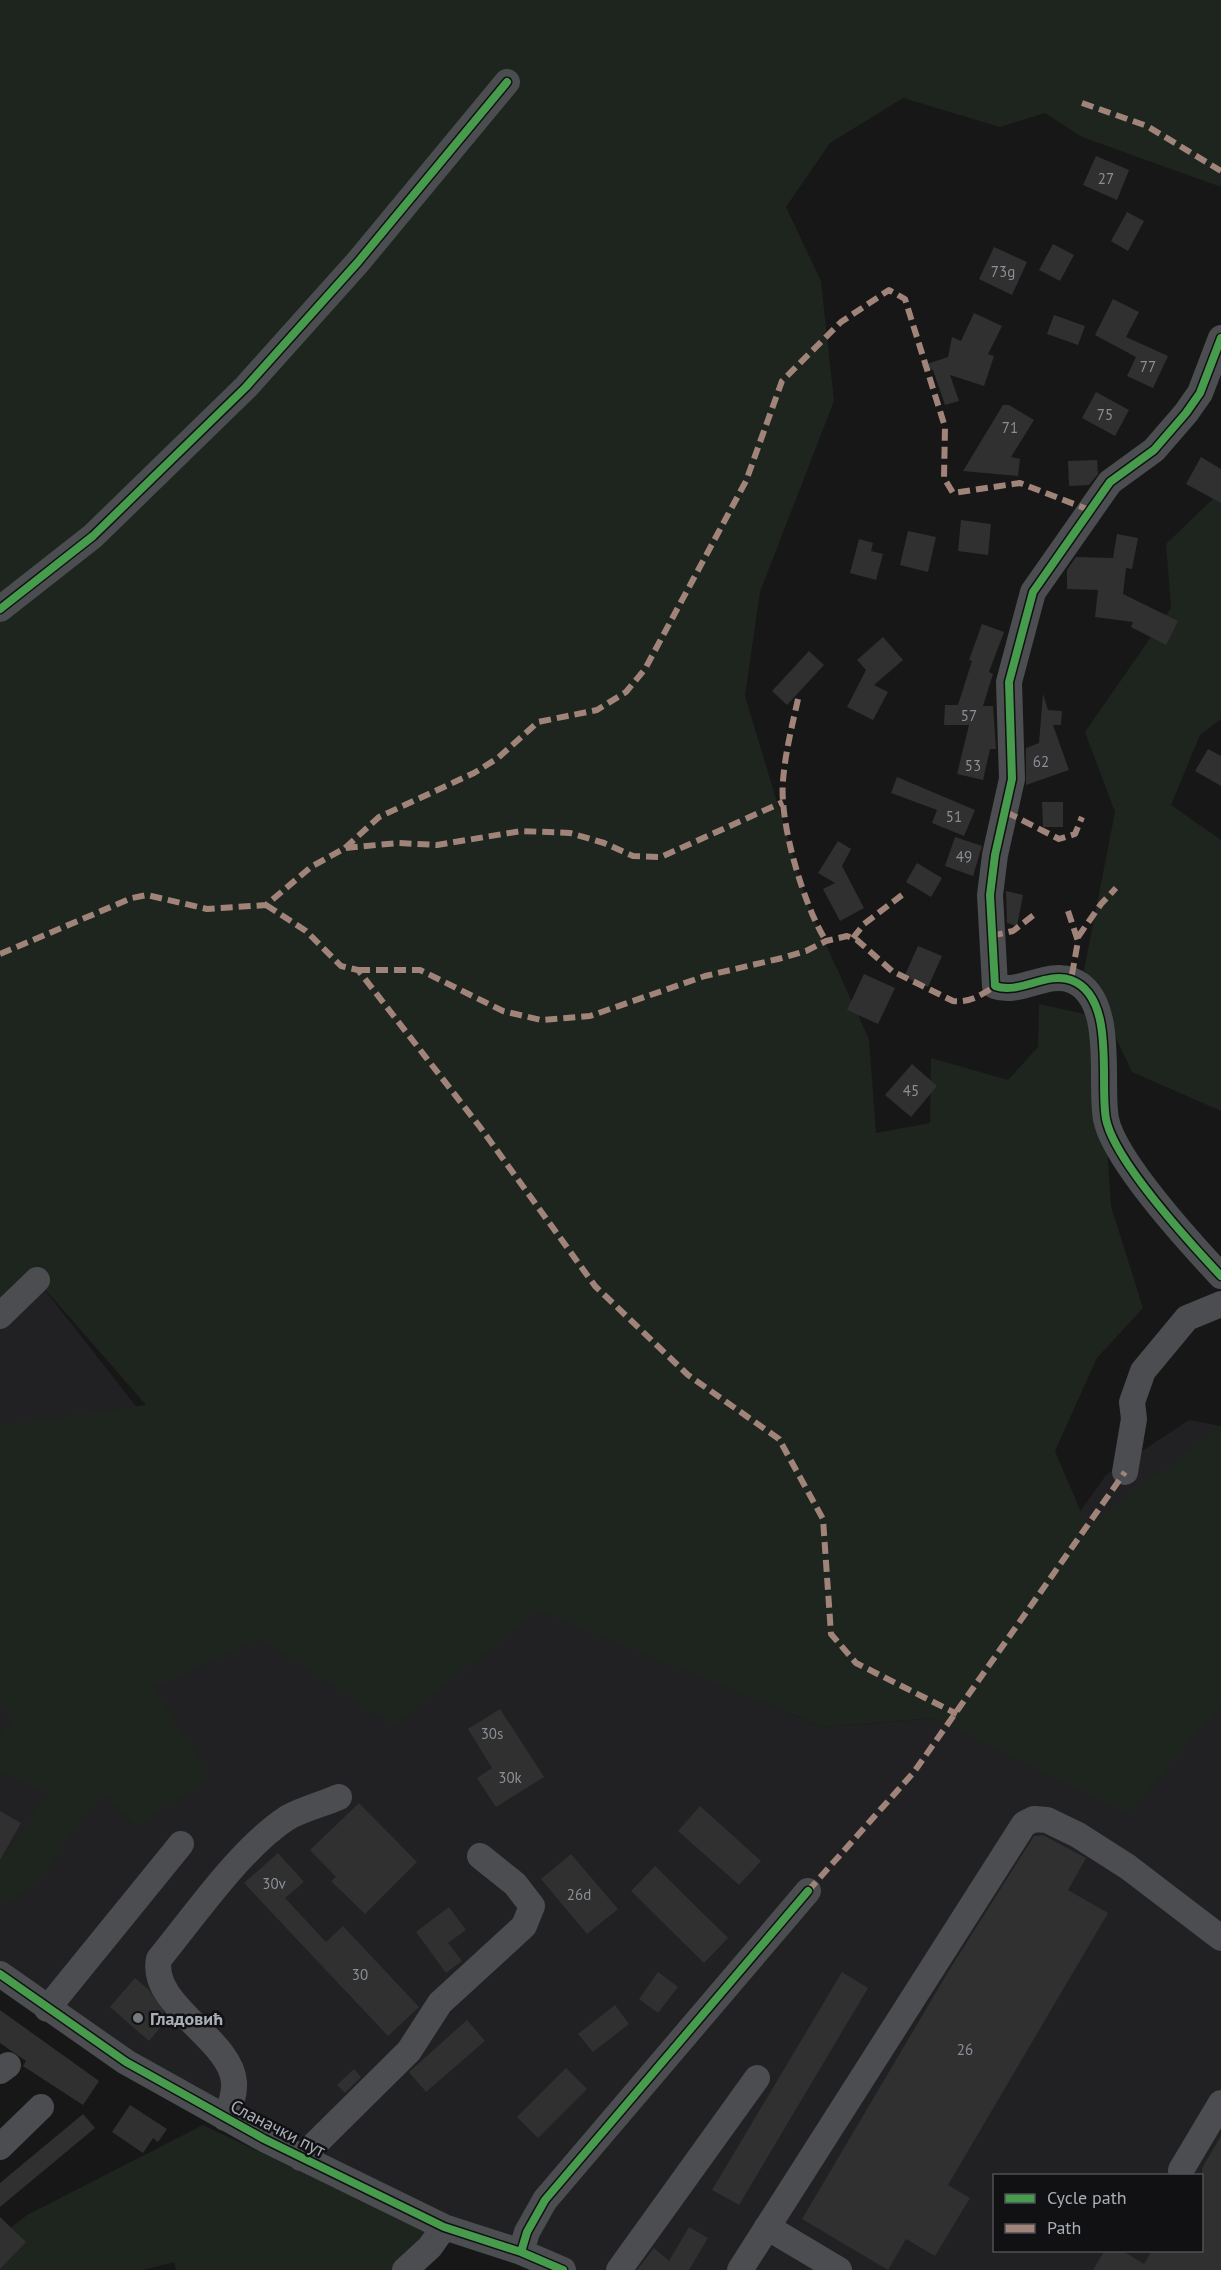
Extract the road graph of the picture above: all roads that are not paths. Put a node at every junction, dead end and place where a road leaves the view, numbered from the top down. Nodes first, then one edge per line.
1 (507, 82) dead end
2 (1221, 338) edge
3 (0, 609) edge
4 (1221, 1276) edge
5 (37, 1280) dead end
6 (1221, 1304) edge
7 (0, 1316) edge
8 (1125, 1472) dead end
9 (339, 1797) dead end
10 (181, 1844) dead end
11 (480, 1856) dead end
12 (808, 1891) dead end
13 (1221, 1938) edge
14 (0, 1974) edge
15 (47, 2009) junction
16 (757, 2078) dead end
17 (1221, 2103) edge
18 (41, 2107) dead end
19 (225, 2118) junction
20 (0, 2147) edge
21 (301, 2158) junction
22 (1180, 2170) dead end
23 (444, 2227) junction
24 (767, 2227) junction
25 (521, 2252) junction
26 (405, 2270) edge
27 (563, 2270) edge
28 (619, 2270) edge
29 (740, 2270) edge
30 (839, 2270) edge

1 - 3 street
2 - 4 street
5 - 7 street
6 - 8 street
9 - 19 street
10 - 15 street
11 - 21 street
12 - 25 street
13 - 24 street
14 - 15 street, Сланачки пут
15 - 19 street, Сланачки пут
16 - 28 street
17 - 22 street
18 - 20 street
19 - 21 street, Сланачки пут
21 - 23 street, Сланачки пут
23 - 25 street, Сланачки пут
23 - 26 street
24 - 29 street
24 - 30 street
25 - 27 street, Сланачки пут

